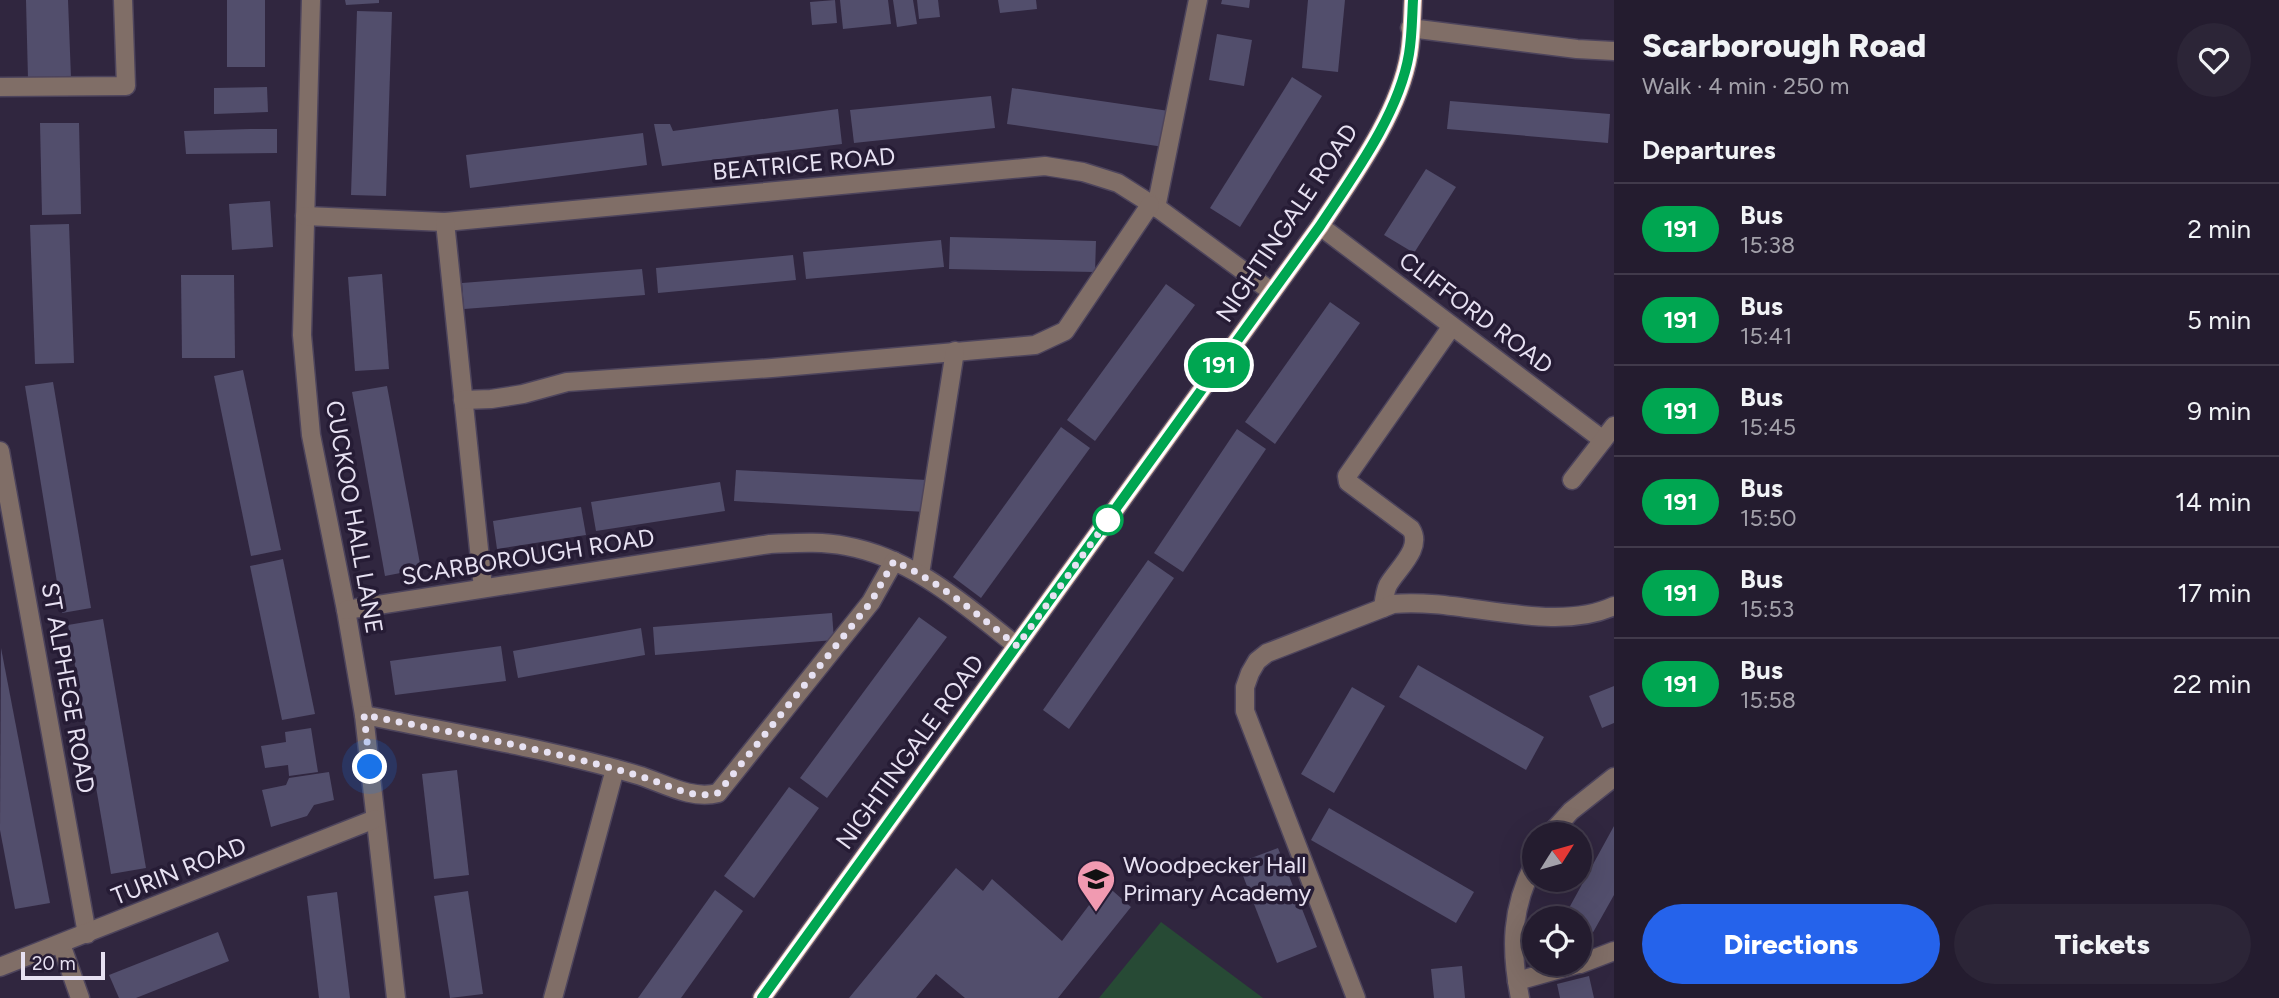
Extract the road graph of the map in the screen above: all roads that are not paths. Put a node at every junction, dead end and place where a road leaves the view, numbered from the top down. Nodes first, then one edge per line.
1 (123, 0) edge
2 (311, 0) edge
3 (1198, 0) edge
4 (1413, 0) edge
5 (1410, 28) junction
6 (1614, 51) edge
7 (0, 87) edge
8 (1153, 206) junction
9 (305, 216) junction
10 (445, 222) junction
11 (1320, 226) junction
12 (1272, 292) junction
13 (1452, 326) junction
14 (955, 351) junction
15 (463, 400) junction
16 (1609, 433) edge
17 (0, 451) edge
18 (1572, 480) dead end
19 (894, 561) junction
20 (920, 574) junction
21 (482, 588) junction
22 (1614, 606) edge
23 (1383, 608) junction
24 (346, 610) junction
25 (1017, 646) junction
26 (364, 715) junction
27 (615, 769) junction
28 (1614, 778) edge
29 (375, 819) junction
30 (1561, 822) edge
31 (1522, 888) edge
32 (87, 934) junction
33 (61, 944) junction
34 (1614, 951) edge
35 (1592, 959) edge
36 (0, 967) edge
37 (1551, 976) edge
38 (1518, 990) edge
39 (80, 998) edge
40 (396, 998) edge
41 (554, 998) edge
42 (762, 998) edge
43 (1356, 998) edge

1 - 7 street
2 - 9 street, CUCKOO HALL LANE
3 - 8 street
4 - 5 main road, NIGHTINGALE ROAD
5 - 6 street
5 - 11 main road, NIGHTINGALE ROAD
8 - 10 street, BEATRICE ROAD
8 - 12 street, BEATRICE ROAD
8 - 14 street
9 - 10 street, BEATRICE ROAD
9 - 24 street, CUCKOO HALL LANE
10 - 15 street
11 - 12 main road, NIGHTINGALE ROAD
11 - 13 street, CLIFFORD ROAD
12 - 25 main road, NIGHTINGALE ROAD
13 - 16 street, CLIFFORD ROAD
13 - 23 street
14 - 15 street
14 - 20 street
15 - 21 street
16 - 18 street, CLIFFORD ROAD
17 - 32 street, ST ALPHEGE ROAD
19 - 20 street, SCARBOROUGH ROAD
19 - 21 street, SCARBOROUGH ROAD
19 - 27 street
20 - 25 street, SCARBOROUGH ROAD
21 - 24 street, SCARBOROUGH ROAD
22 - 23 street
23 - 43 street
24 - 26 street, CUCKOO HALL LANE
25 - 42 main road, NIGHTINGALE ROAD
26 - 27 street
26 - 29 street, CUCKOO HALL LANE
27 - 41 street
28 - 30 street
29 - 32 street, TURIN ROAD
29 - 40 street, CUCKOO HALL LANE
31 - 38 street
32 - 33 street, TURIN ROAD
33 - 36 street, TURIN ROAD
33 - 39 street
34 - 35 street
37 - 38 street

